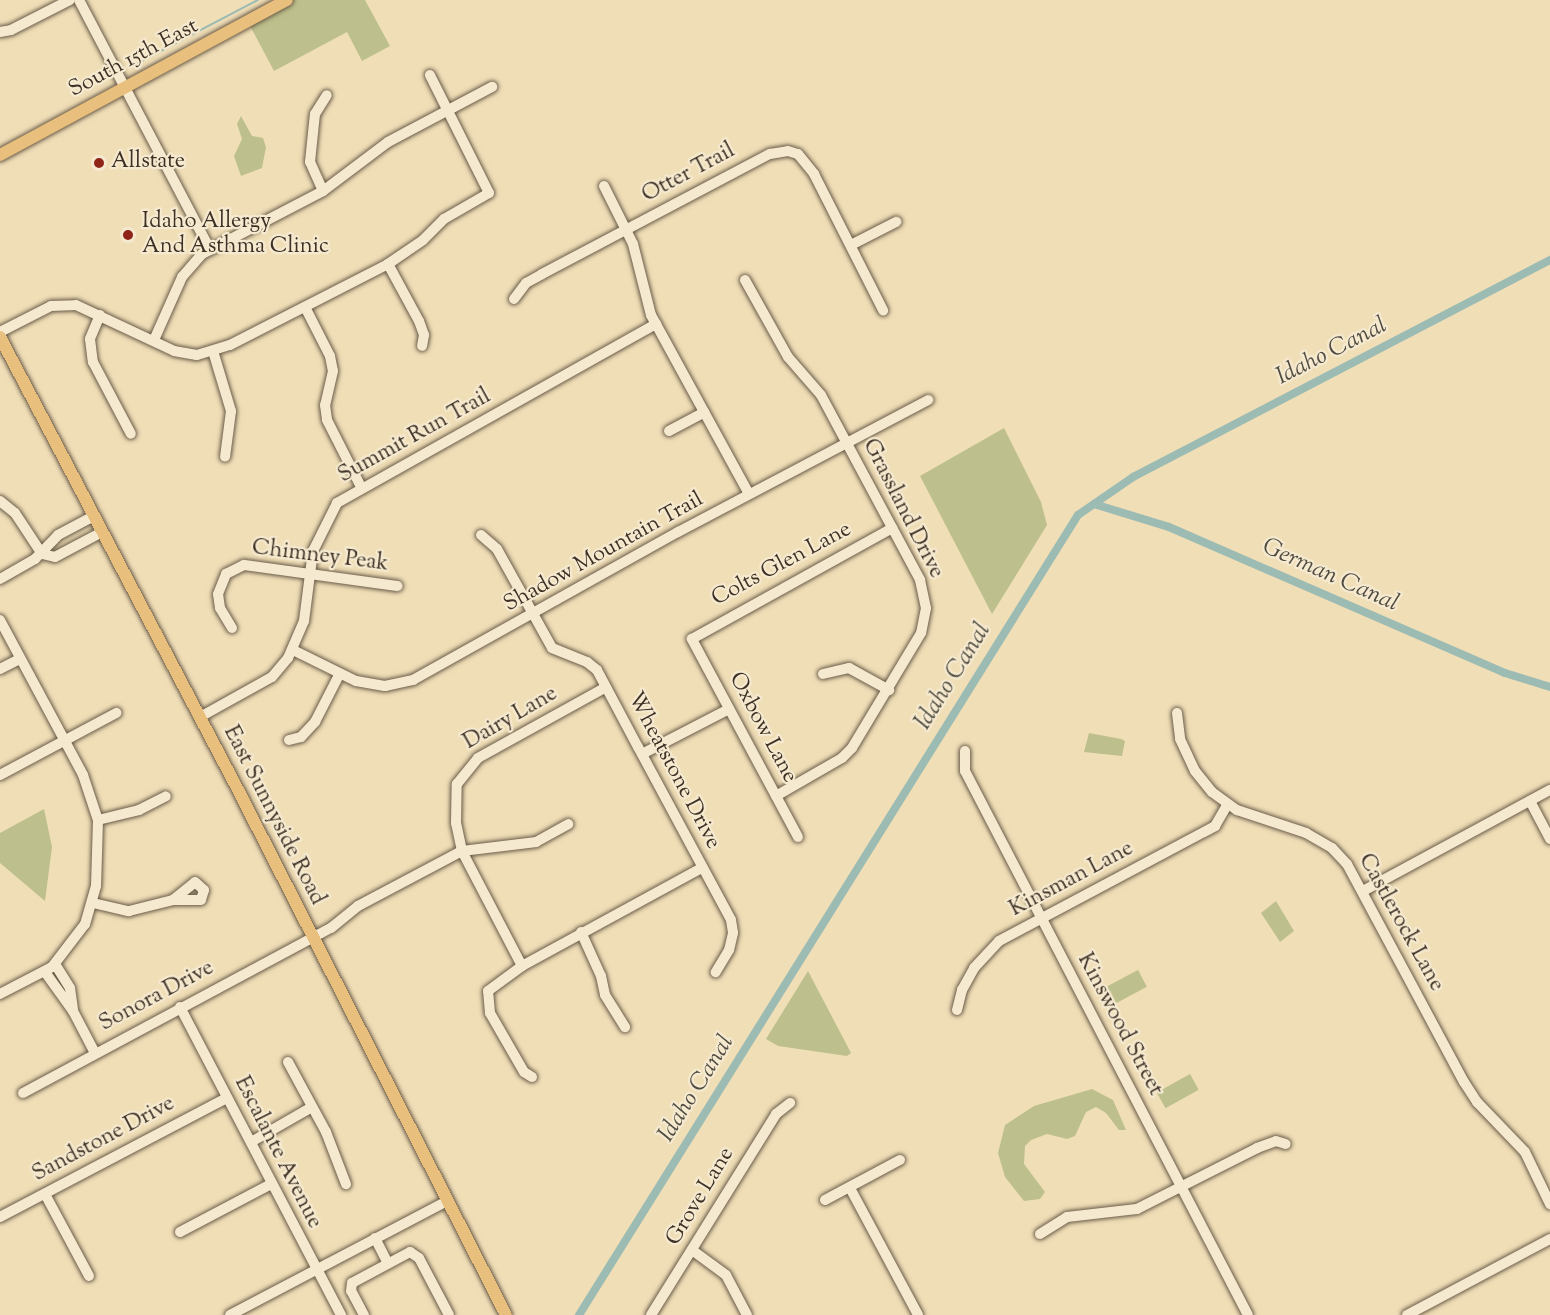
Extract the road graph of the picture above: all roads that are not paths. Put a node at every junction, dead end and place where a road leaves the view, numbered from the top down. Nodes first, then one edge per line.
1 (70, 0) edge
2 (79, 0) edge
3 (287, 0) edge
4 (0, 32) edge
5 (430, 75) dead end
6 (124, 86) junction
7 (492, 87) dead end
8 (327, 95) dead end
9 (448, 111) junction
10 (0, 155) edge
11 (604, 186) dead end
12 (323, 190) junction
13 (896, 222) dead end
14 (627, 230) junction
15 (851, 245) junction
16 (210, 250) junction
17 (387, 264) junction
18 (745, 280) dead end
19 (514, 299) dead end
20 (305, 307) junction
21 (883, 310) dead end
22 (100, 315) junction
23 (656, 324) junction
24 (0, 335) edge
25 (154, 340) junction
26 (422, 346) dead end
27 (213, 351) junction
28 (928, 400) dead end
29 (704, 412) junction
30 (669, 430) dead end
31 (131, 434) dead end
32 (846, 443) junction
33 (225, 457) dead end
34 (361, 487) junction
35 (749, 494) junction
36 (0, 501) edge
37 (93, 516) junction
38 (892, 528) junction
39 (102, 532) junction
40 (481, 535) dead end
41 (42, 554) junction
42 (312, 573) junction
43 (0, 579) edge
44 (398, 586) dead end
45 (532, 615) junction
46 (0, 620) edge
47 (232, 628) dead end
48 (692, 639) joint
49 (292, 650) junction
50 (20, 659) junction
51 (0, 669) edge
52 (823, 674) dead end
53 (339, 675) junction
54 (606, 687) junction
55 (889, 690) junction
56 (729, 709) junction
57 (116, 713) dead end
58 (1177, 713) dead end
59 (200, 717) junction
60 (63, 740) junction
61 (289, 740) dead end
62 (965, 751) dead end
63 (642, 754) junction
64 (0, 775) edge
65 (1550, 790) edge
66 (166, 796) dead end
67 (776, 796) junction
68 (1530, 801) junction
69 (1227, 805) junction
70 (99, 820) junction
71 (568, 824) dead end
72 (798, 837) dead end
73 (1550, 839) edge
74 (462, 851) junction
75 (702, 868) junction
76 (1363, 891) junction
77 (173, 900) dead end
78 (93, 903) junction
79 (1041, 918) junction
80 (581, 932) junction
81 (311, 937) junction
82 (55, 964) junction
83 (522, 966) junction
84 (45, 972) junction
85 (716, 972) dead end
86 (1, 992) edge
87 (180, 1007) junction
88 (957, 1010) dead end
89 (73, 1011) junction
90 (625, 1027) dead end
91 (95, 1053) junction
92 (288, 1062) dead end
93 (532, 1077) dead end
94 (23, 1093) dead end
95 (227, 1098) junction
96 (790, 1103) dead end
97 (312, 1107) junction
98 (251, 1142) junction
99 (1286, 1144) dead end
100 (900, 1160) dead end
101 (272, 1184) junction
102 (346, 1184) dead end
103 (850, 1188) junction
104 (1182, 1189) junction
105 (45, 1194) junction
106 (825, 1200) dead end
107 (447, 1201) junction
108 (1550, 1204) edge
109 (0, 1217) edge
110 (180, 1232) dead end
111 (1040, 1234) dead end
112 (375, 1238) junction
113 (1550, 1239) edge
114 (692, 1250) junction
115 (388, 1263) junction
116 (316, 1269) junction
117 (89, 1276) dead end
118 (231, 1315) edge
119 (341, 1315) edge
120 (364, 1315) edge
121 (449, 1315) edge
122 (506, 1315) edge
123 (651, 1315) edge
124 (747, 1315) edge
125 (918, 1315) edge
126 (1248, 1315) edge
127 (1407, 1315) edge

1 - 4 street
2 - 6 street
3 - 6 main road, South 15th East
5 - 9 street
6 - 10 main road, South 15th East
6 - 16 street
7 - 9 street
8 - 12 street
9 - 12 street
9 - 17 street
11 - 14 street
12 - 16 street
13 - 15 street
14 - 15 street, Otter Trail
14 - 19 street, Otter Trail
14 - 23 street
15 - 21 street, Otter Trail
16 - 25 street
17 - 20 street
17 - 26 street
18 - 32 street, Grassland Drive
20 - 27 street
20 - 34 street
22 - 24 street
22 - 25 street
22 - 31 street
23 - 29 street
23 - 34 street, Summit Run Trail
24 - 37 main road, East Sunnyside Road
25 - 27 street
27 - 33 street
28 - 32 street, Shadow Mountain Trail
29 - 30 street
29 - 35 street
32 - 35 street, Shadow Mountain Trail
32 - 38 street, Grassland Drive
34 - 42 street, Summit Run Trail
35 - 45 street, Shadow Mountain Trail
36 - 41 street
37 - 39 main road, East Sunnyside Road
37 - 41 street
38 - 48 street, Colts Glen Lane
38 - 55 street, Grassland Drive
39 - 41 street
39 - 59 main road, East Sunnyside Road
40 - 45 street, Wheatstone Drive
41 - 43 street
42 - 44 street, Chimney Peak
42 - 47 street, Chimney Peak
42 - 49 street, Summit Run Trail
45 - 53 street, Shadow Mountain Trail
45 - 54 street, Wheatstone Drive
46 - 50 street
48 - 56 street, Oxbow Lane
49 - 53 street, Shadow Mountain Trail
49 - 59 street, Summit Run Trail
50 - 51 street
50 - 60 street
52 - 55 street
53 - 61 street
54 - 63 street, Wheatstone Drive
54 - 74 street, Dairy Lane
55 - 67 street, Grassland Drive
56 - 63 street
56 - 67 street, Oxbow Lane
57 - 60 street
58 - 69 street, Castlerock Lane
59 - 81 main road, East Sunnyside Road
60 - 64 street
60 - 70 street
62 - 79 street, Kinswood Street
63 - 75 street, Wheatstone Drive
65 - 68 street
66 - 70 street
67 - 72 street, Oxbow Lane
68 - 73 street
68 - 76 street
69 - 76 street, Castlerock Lane
69 - 79 street, Kinsman Lane
70 - 78 street
71 - 74 street
74 - 81 street, Sonora Drive
74 - 83 street, Dairy Lane
75 - 80 street
75 - 85 street, Wheatstone Drive
76 - 108 street, Castlerock Lane
77 - 78 street
78 - 82 street
79 - 88 street, Kinsman Lane
79 - 104 street, Kinswood Street
80 - 83 street
80 - 90 street
81 - 87 street, Sonora Drive
81 - 107 main road, East Sunnyside Road
82 - 84 street
82 - 89 street
83 - 93 street
84 - 86 street
84 - 89 street
87 - 91 street, Sonora Drive
87 - 95 street, Escalante Avenue
89 - 91 street
91 - 94 street, Sonora Drive
92 - 97 street
95 - 98 street, Escalante Avenue
95 - 105 street, Sandstone Drive
96 - 114 street, Grove Lane
97 - 98 street
97 - 102 street
98 - 101 street, Escalante Avenue
99 - 104 street
100 - 103 street
101 - 110 street
101 - 116 street, Escalante Avenue
103 - 106 street
103 - 125 street
104 - 111 street
104 - 126 street, Kinswood Street
105 - 109 street, Sandstone Drive
105 - 117 street
107 - 112 street
107 - 122 main road, East Sunnyside Road
112 - 115 street
112 - 116 street
113 - 127 street
114 - 123 street, Grove Lane
114 - 124 street
115 - 120 street
115 - 121 street
116 - 118 street
116 - 119 street, Escalante Avenue

